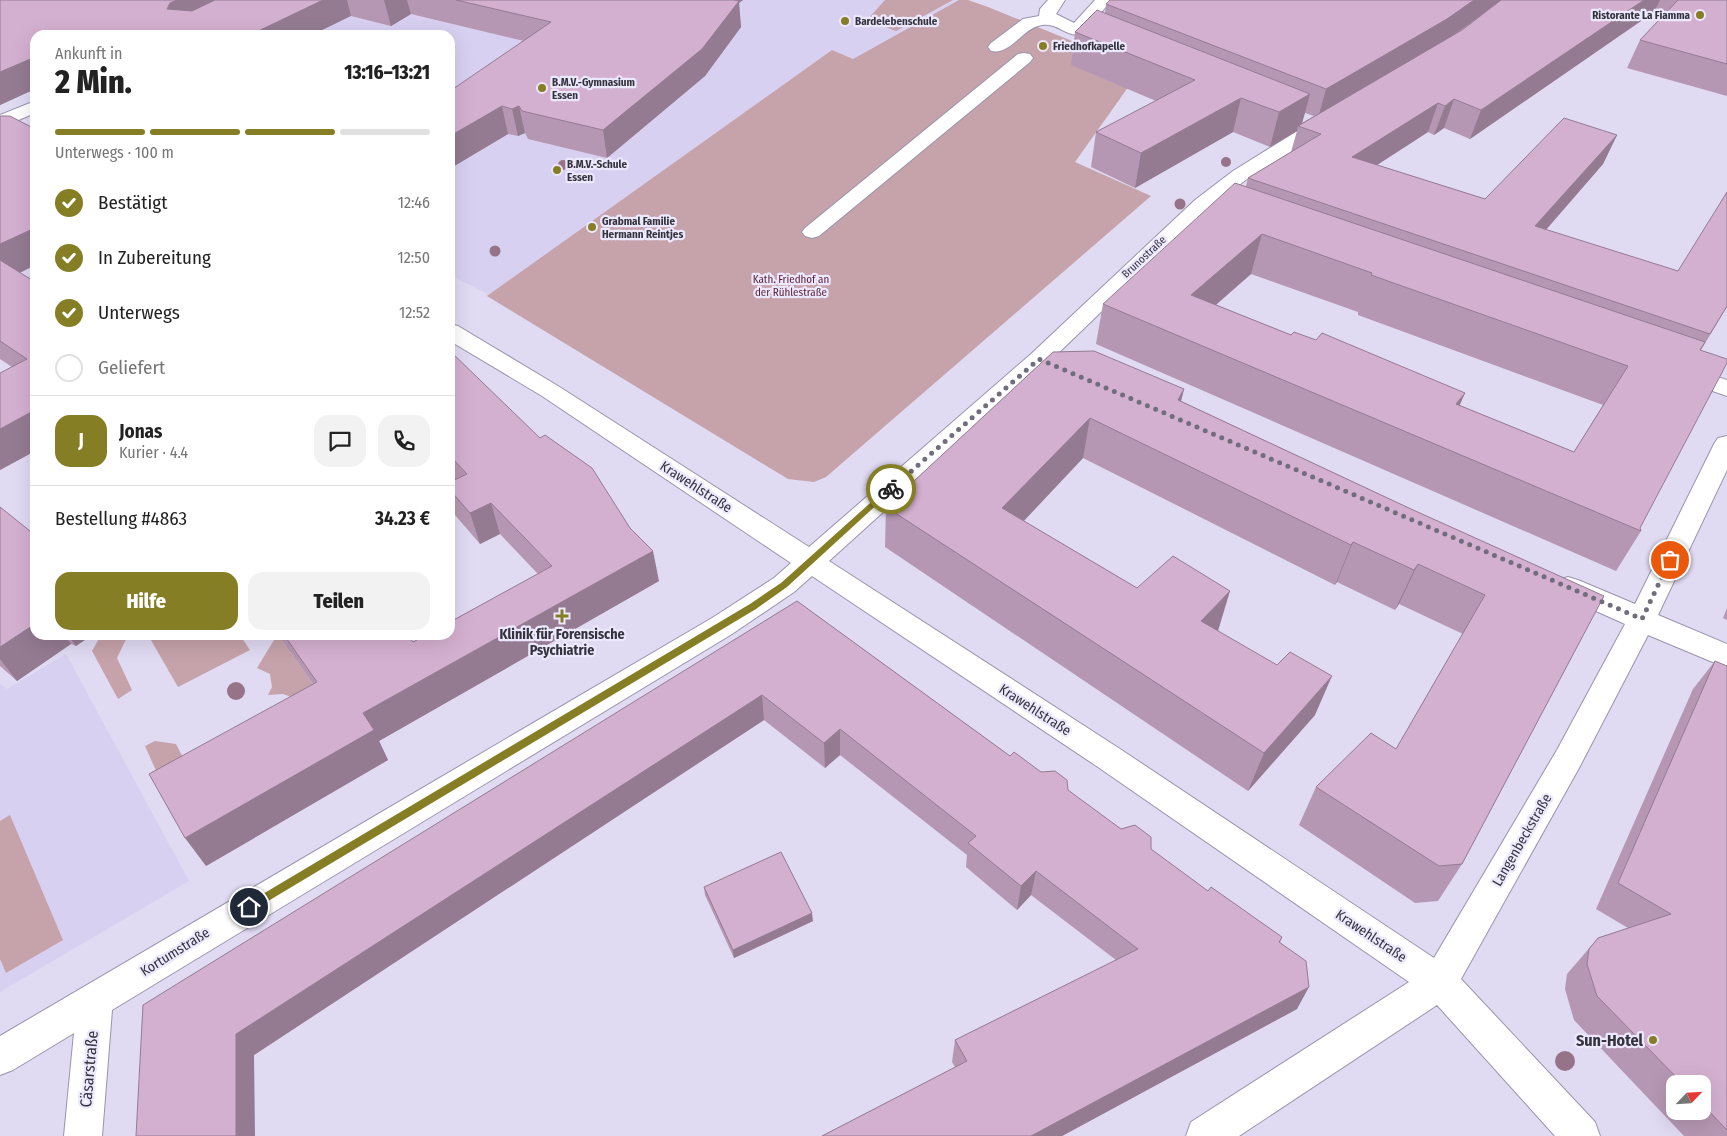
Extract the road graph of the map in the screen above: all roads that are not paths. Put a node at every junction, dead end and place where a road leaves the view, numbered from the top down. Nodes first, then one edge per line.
1 (1057, 0) edge
2 (1104, 0) edge
3 (1050, 18) junction
4 (1076, 30) junction
5 (1093, 37) edge
6 (997, 47) dead end
7 (1024, 58) dead end
8 (30, 109) edge
9 (1342, 112) edge
10 (0, 122) edge
11 (1202, 204) junction
12 (1227, 213) edge
13 (812, 232) dead end
14 (455, 334) edge
15 (1659, 364) edge
16 (1727, 388) edge
17 (1727, 444) edge
18 (809, 562) junction
19 (1547, 578) edge
20 (1642, 619) junction
21 (1727, 658) edge
22 (1440, 982) junction
23 (95, 1002) junction
24 (0, 1057) edge
25 (83, 1136) edge
26 (1205, 1136) edge
27 (1580, 1136) edge

1 - 3 street
2 - 4 street
3 - 4 street
3 - 6 street
4 - 5 street
7 - 13 street
8 - 10 street
9 - 11 street, Brunostraße
11 - 12 street
11 - 18 street, Brunostraße
14 - 18 street, Krawehlstraße
15 - 16 street
17 - 20 street, Langenbeckstraße
18 - 22 street, Krawehlstraße
18 - 23 street, Kortumstraße
19 - 20 street
20 - 21 street
20 - 22 street, Langenbeckstraße
22 - 26 street, Langenbeckstraße
22 - 27 street, Krawehlstraße
23 - 24 street, Kortumstraße
23 - 25 street, Cäsarstraße

